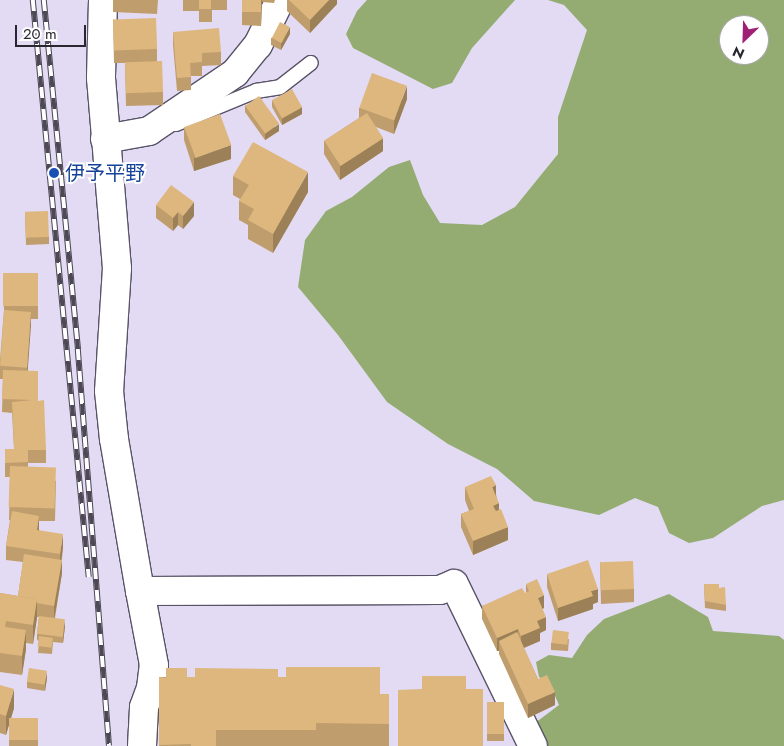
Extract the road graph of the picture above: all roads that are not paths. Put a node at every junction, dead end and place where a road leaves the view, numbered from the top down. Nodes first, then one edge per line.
1 (104, 0) edge
2 (280, 0) edge
3 (311, 63) dead end
4 (159, 125) junction
5 (106, 139) junction
6 (140, 591) junction
7 (142, 746) edge
8 (533, 746) edge

1 - 5 street
2 - 4 street
3 - 4 lane
4 - 5 street
5 - 6 street
6 - 7 street
6 - 8 street

